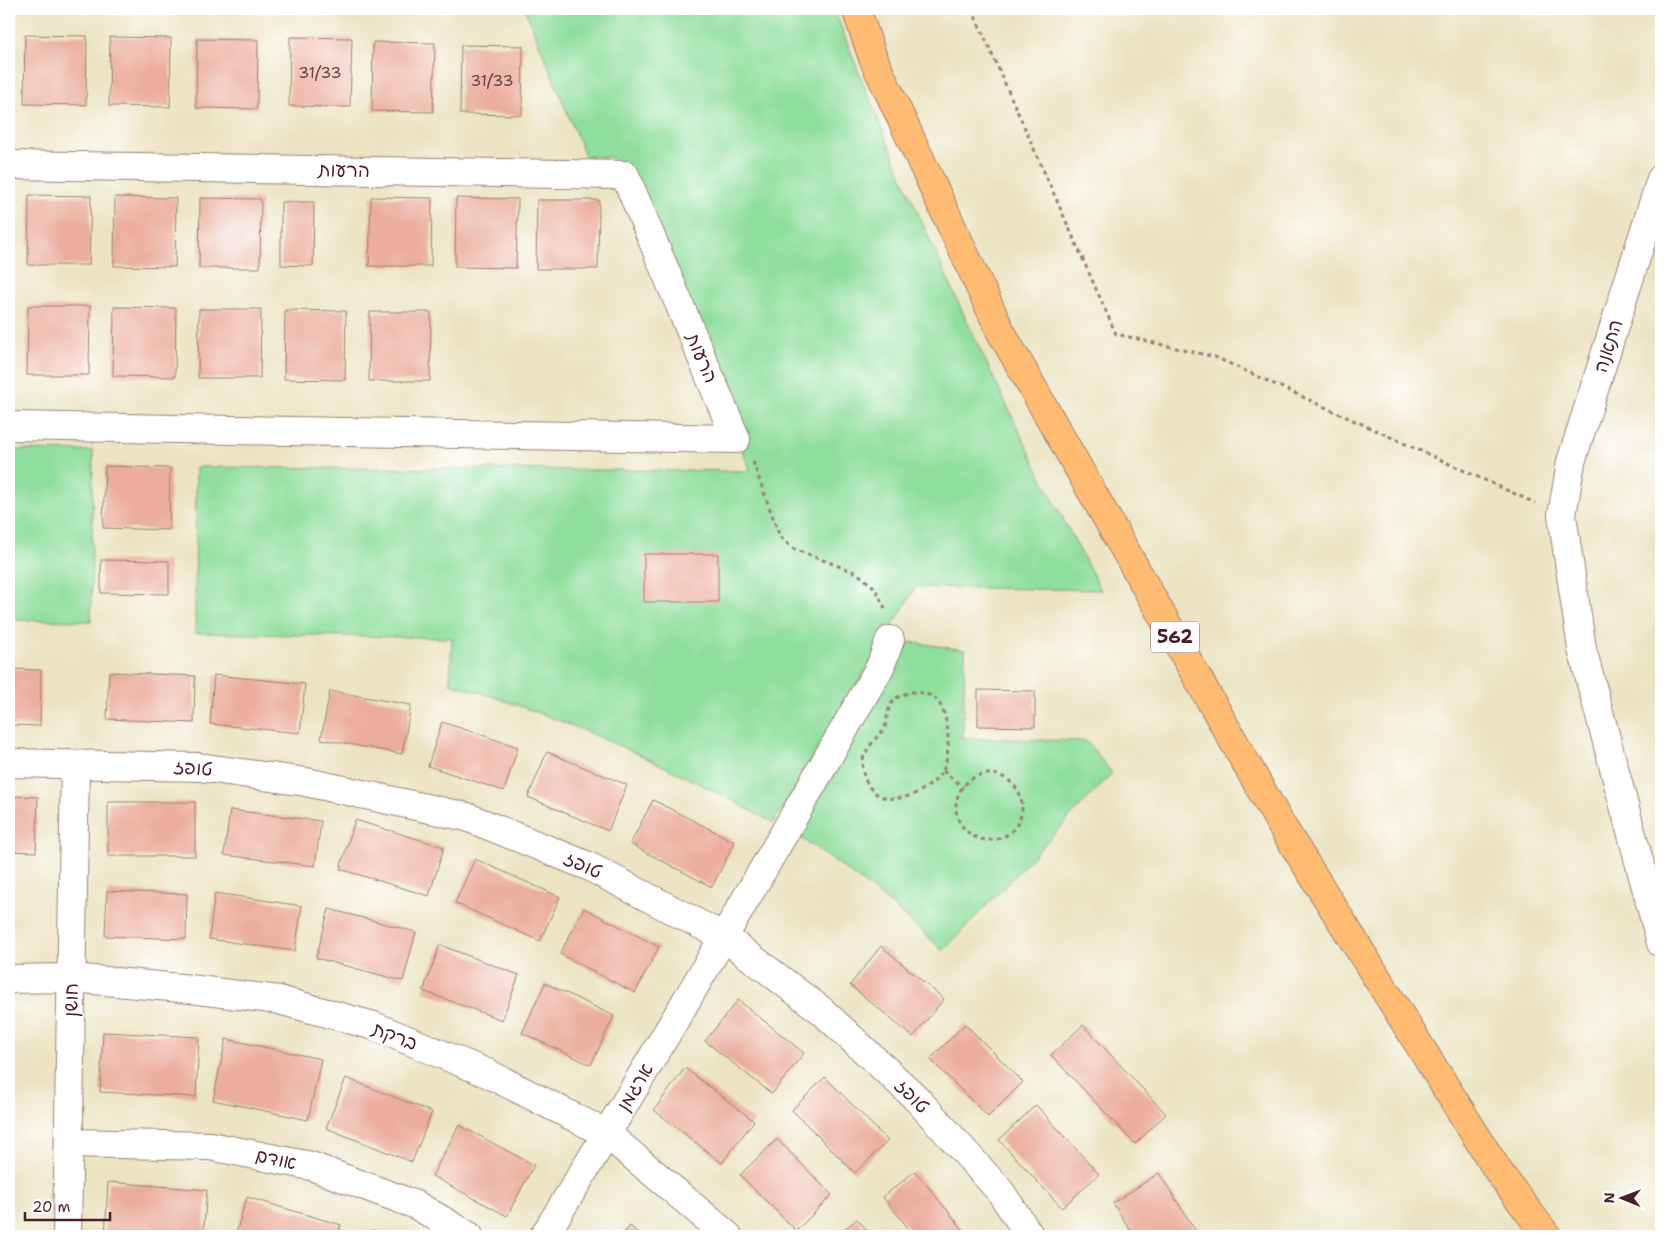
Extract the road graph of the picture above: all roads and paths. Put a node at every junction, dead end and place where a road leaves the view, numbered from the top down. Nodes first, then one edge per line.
1 (856, 9) edge
2 (972, 9) edge
3 (9, 165) edge
4 (1661, 179) edge
5 (9, 426) edge
6 (736, 439) junction
7 (1562, 515) junction
8 (890, 640) joint
9 (9, 763) edge
10 (75, 765) junction
11 (943, 771) junction
12 (963, 787) junction
13 (724, 936) junction
14 (1661, 943) edge
15 (72, 978) junction
16 (9, 979) edge
17 (607, 1134) junction
18 (69, 1142) junction
19 (67, 1236) edge
20 (469, 1236) edge
21 (544, 1236) edge
22 (728, 1236) edge
23 (1030, 1236) edge
24 (1547, 1236) edge

1 - 24 main road, 562
2 - 7 path
3 - 6 street, הרעות
4 - 7 street, התאנה
5 - 6 street
6 - 8 path
7 - 14 street, התאנה
8 - 13 street, ארגמן
9 - 10 street, טופז
10 - 13 street, טופז
10 - 15 street, חושן
11 - 11 path
11 - 12 path
12 - 12 path
13 - 17 street, ארגמן
13 - 23 street, טופז
15 - 16 street, ברקת
15 - 17 street, ברקת
15 - 18 street, חושן
17 - 21 street, ארגמן
17 - 22 street, ברקת
18 - 19 street, חושן
18 - 20 street, אודם

